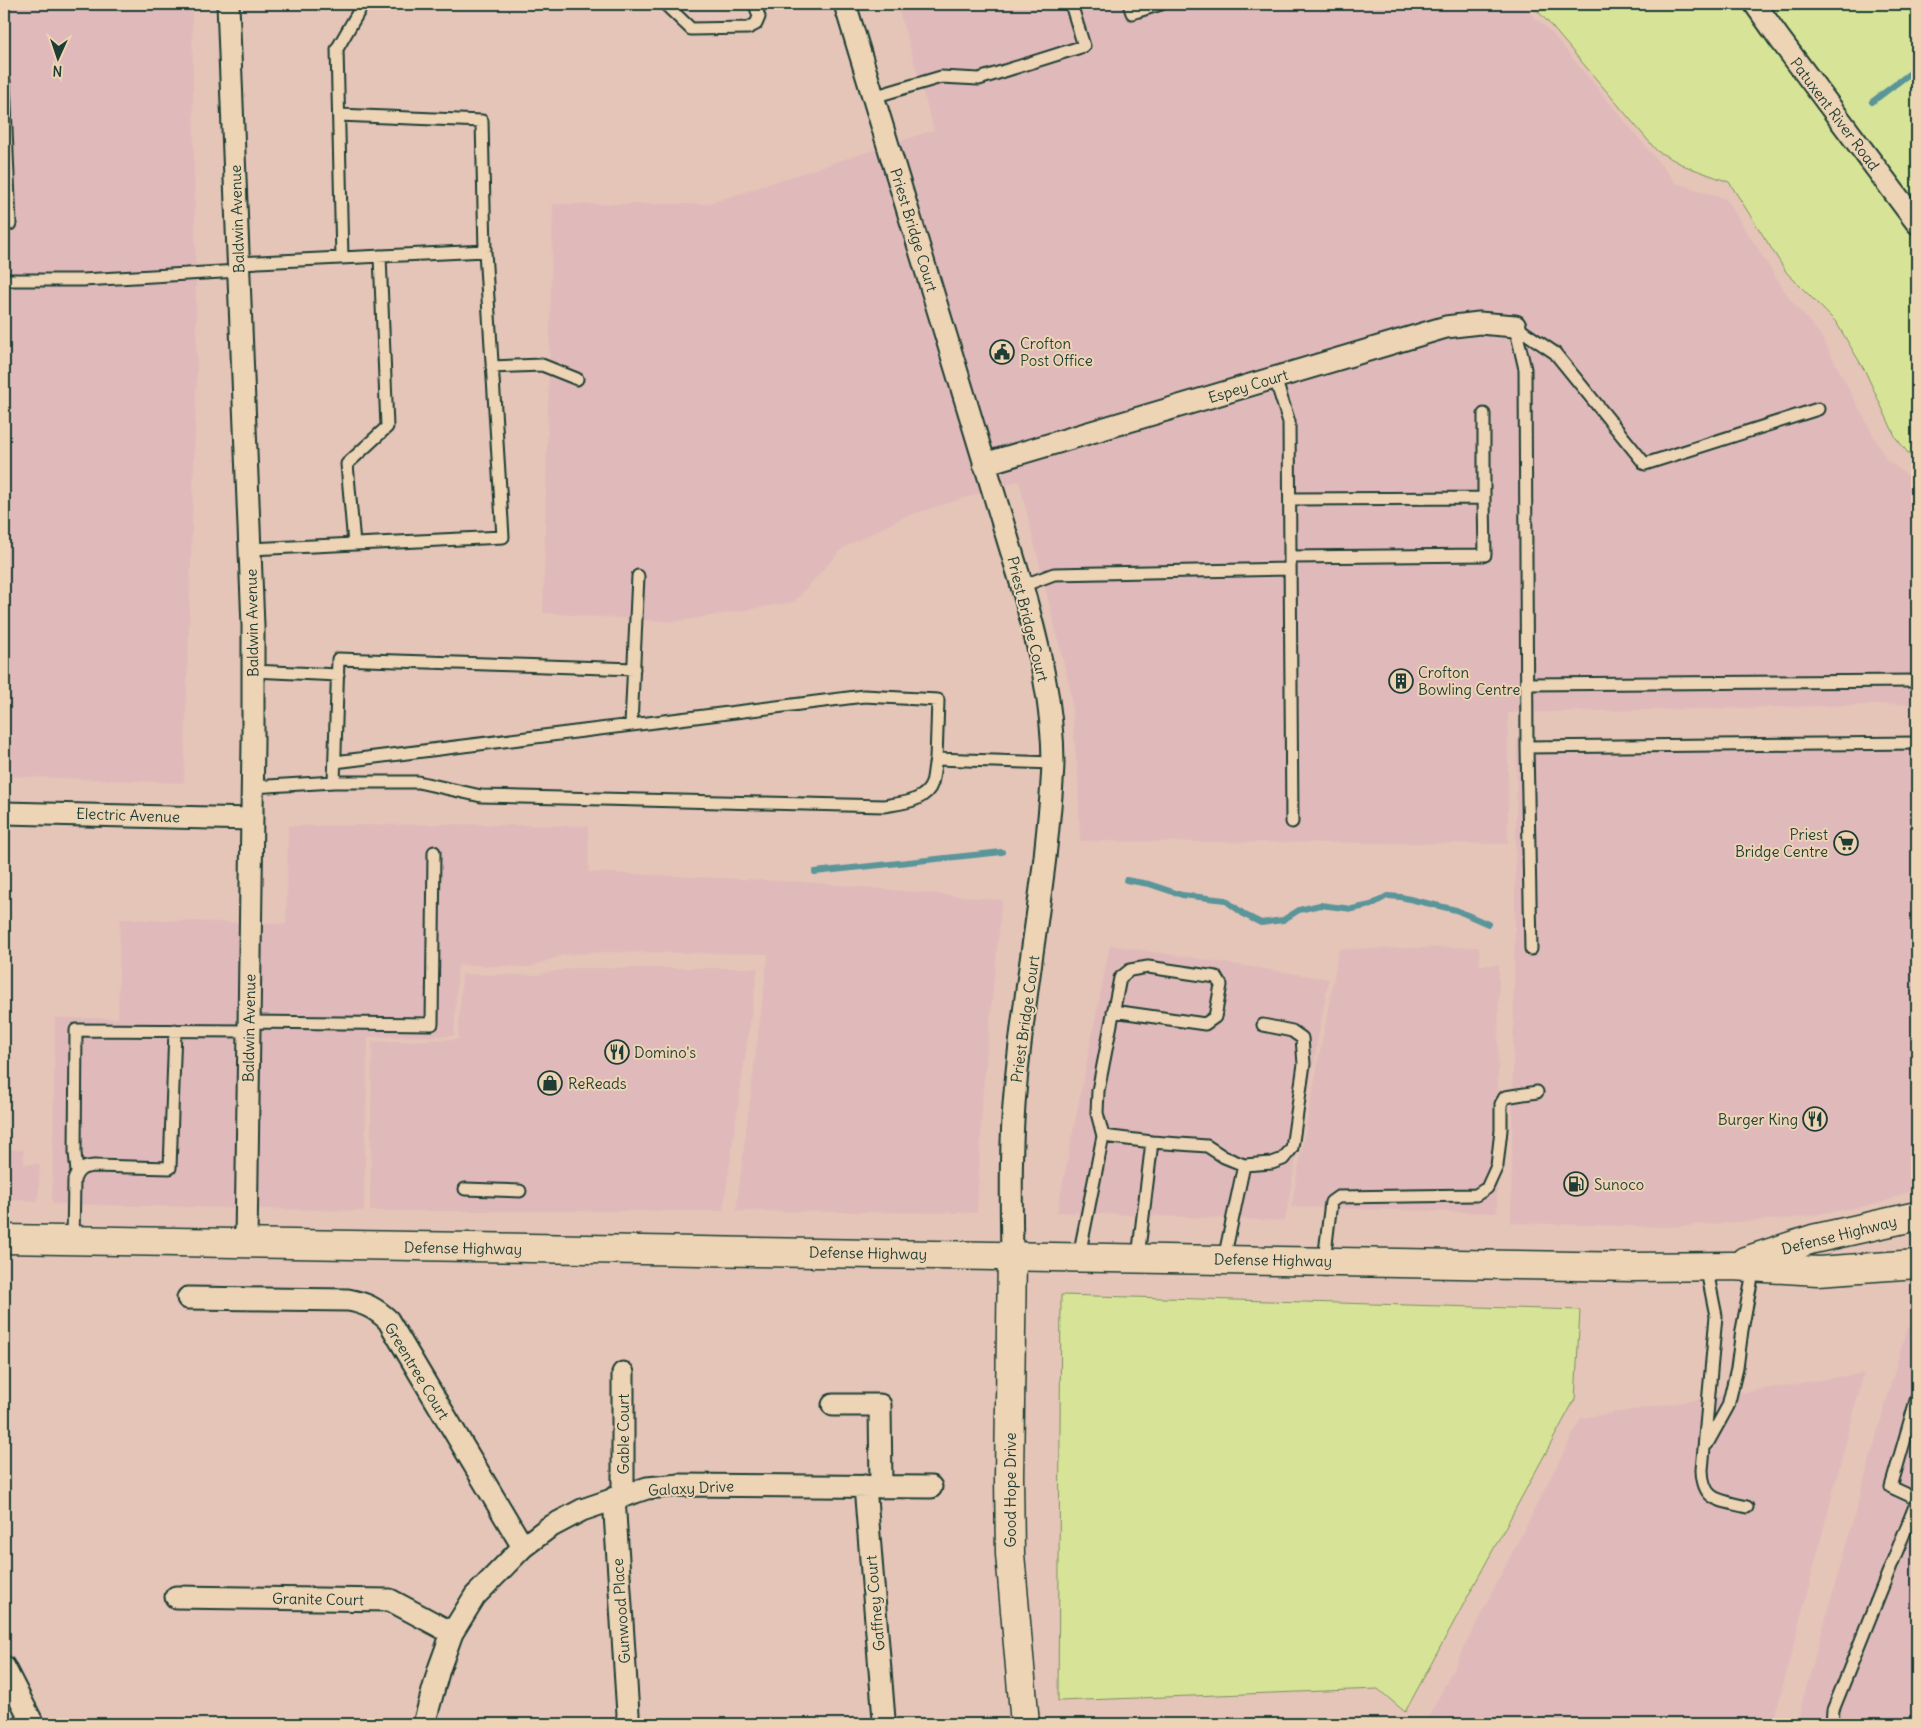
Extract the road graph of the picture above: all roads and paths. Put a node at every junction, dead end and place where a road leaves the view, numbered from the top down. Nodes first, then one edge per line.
1 (228, 4) edge
2 (363, 4) edge
3 (665, 4) edge
4 (755, 4) edge
5 (845, 4) edge
6 (1071, 4) edge
7 (1129, 4) edge
8 (1161, 4) edge
9 (1755, 4) edge
10 (4, 81) edge
11 (874, 97) junction
12 (339, 115) junction
13 (1917, 224) edge
14 (4, 225) edge
15 (485, 251) junction
16 (380, 256) junction
17 (342, 258) junction
18 (239, 267) junction
19 (4, 280) edge
20 (1515, 326) junction
21 (492, 367) junction
22 (1274, 378) junction
23 (577, 379) dead end
24 (1818, 409) dead end
25 (1484, 414) dead end
26 (984, 464) junction
27 (1484, 498) junction
28 (1290, 499) junction
29 (354, 544) junction
30 (250, 549) junction
31 (1290, 563) junction
32 (638, 576) dead end
33 (1022, 586) junction
34 (634, 669) junction
35 (253, 671) junction
36 (338, 675) junction
37 (1917, 680) edge
38 (1526, 684) junction
39 (631, 725) junction
40 (1917, 743) edge
41 (1526, 747) junction
42 (936, 759) junction
43 (335, 762) junction
44 (1053, 763) junction
45 (334, 782) junction
46 (252, 787) junction
47 (4, 813) edge
48 (252, 819) junction
49 (1292, 822) dead end
50 (434, 852) dead end
51 (1531, 948) dead end
52 (1113, 1011) junction
53 (1263, 1025) dead end
54 (249, 1026) junction
55 (174, 1030) junction
56 (1537, 1092) dead end
57 (1103, 1136) junction
58 (1152, 1142) junction
59 (1244, 1165) junction
60 (76, 1172) junction
61 (465, 1189) dead end
62 (520, 1191) dead end
63 (1917, 1216) edge
64 (4, 1239) edge
65 (74, 1240) junction
66 (246, 1243) junction
67 (1012, 1255) junction
68 (1079, 1256) junction
69 (1138, 1257) junction
70 (1224, 1259) junction
71 (1324, 1261) junction
72 (1917, 1264) edge
73 (1731, 1266) junction
74 (188, 1298) dead end
75 (623, 1374) dead end
76 (1917, 1397) edge
77 (833, 1405) dead end
78 (1705, 1447) junction
79 (873, 1486) junction
80 (931, 1487) dead end
81 (618, 1497) junction
82 (1917, 1500) edge
83 (1747, 1507) dead end
84 (522, 1547) junction
85 (176, 1597) dead end
86 (452, 1633) junction
87 (4, 1668) edge
88 (884, 1719) dead end
89 (33, 1724) edge
90 (424, 1724) edge
91 (627, 1724) edge
92 (1025, 1724) edge
93 (1832, 1724) edge

1 - 18 street, Baldwin Avenue
2 - 12 lane
3 - 4 lane
5 - 11 street, Priest Bridge Court
6 - 11 lane
7 - 8 lane
9 - 13 street, Patuxent River Road
10 - 14 lane
11 - 26 street, Priest Bridge Court
12 - 15 lane
12 - 17 lane
15 - 16 lane
15 - 21 lane
16 - 17 lane
16 - 29 lane
17 - 18 lane
18 - 19 lane
18 - 30 street, Baldwin Avenue
20 - 22 street, Espey Court
20 - 24 lane
20 - 38 lane
21 - 23 lane
21 - 29 lane
22 - 26 street, Espey Court
22 - 28 lane
25 - 27 lane
26 - 33 street, Priest Bridge Court
27 - 28 lane
27 - 31 lane
28 - 31 lane
29 - 30 lane
30 - 35 street, Baldwin Avenue
31 - 33 lane
31 - 49 lane
32 - 34 lane
33 - 44 street, Priest Bridge Court
34 - 36 lane
34 - 39 lane
35 - 36 lane
35 - 46 street, Baldwin Avenue
36 - 43 lane
37 - 38 lane
38 - 41 lane
39 - 42 lane
39 - 43 lane
40 - 41 lane
41 - 51 lane
42 - 44 lane
42 - 45 lane
43 - 45 lane
44 - 67 street, Priest Bridge Court
45 - 46 lane
46 - 48 street, Baldwin Avenue
47 - 48 street, Electric Avenue
48 - 54 street, Baldwin Avenue
50 - 54 lane
52 - 52 lane
52 - 57 lane
53 - 59 lane
54 - 55 lane
54 - 66 street, Baldwin Avenue
55 - 60 lane
55 - 60 lane
56 - 71 lane
57 - 58 lane
57 - 68 lane
58 - 59 lane
58 - 69 lane
59 - 70 lane
60 - 65 lane
61 - 62 lane
63 - 73 main road, Defense Highway
64 - 65 main road, Defense Highway
65 - 66 main road, Defense Highway
66 - 67 main road, Defense Highway
67 - 68 main road, Defense Highway
67 - 92 main road, Good Hope Drive
68 - 69 main road, Defense Highway
69 - 70 main road, Defense Highway
70 - 71 main road, Defense Highway
71 - 73 main road, Defense Highway
72 - 73 main road, Defense Highway
73 - 78 lane
73 - 78 lane
74 - 84 street, Greentree Court
75 - 81 street, Gable Court
76 - 82 lane
77 - 79 street, Gaffney Court
78 - 83 lane
79 - 80 street, Galaxy Drive
79 - 81 street, Galaxy Drive
79 - 88 street, Gaffney Court
81 - 84 street, Galaxy Drive
81 - 91 street, Gunwood Place
82 - 93 lane
84 - 86 street, Galaxy Drive
85 - 86 street, Granite Court
86 - 90 street, Galaxy Drive
87 - 89 street

